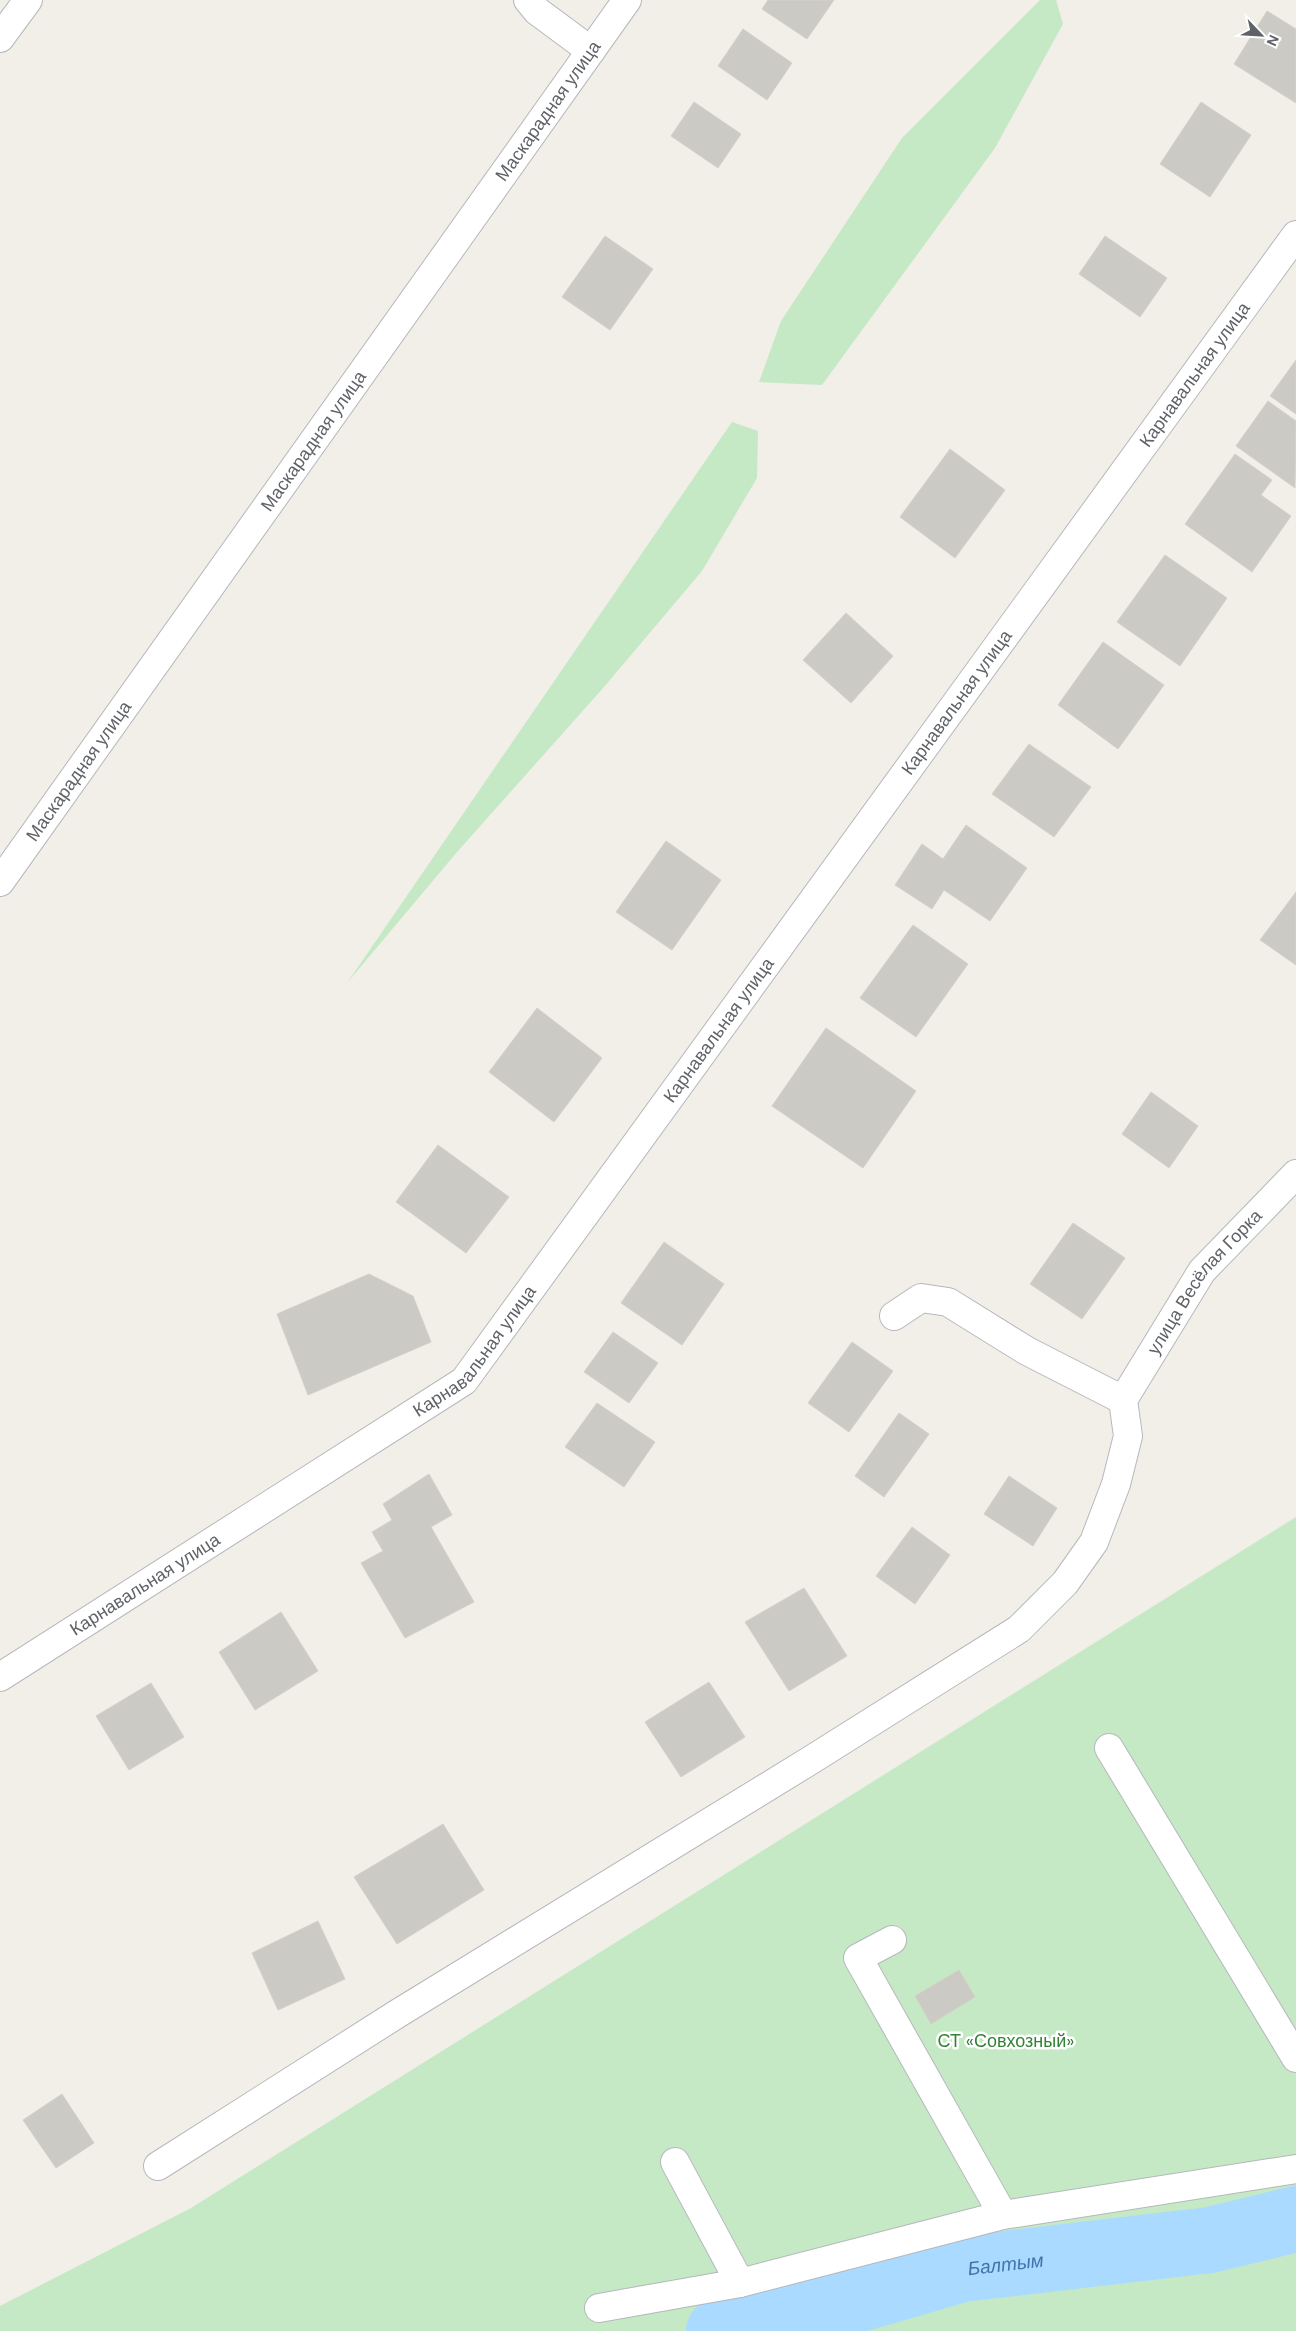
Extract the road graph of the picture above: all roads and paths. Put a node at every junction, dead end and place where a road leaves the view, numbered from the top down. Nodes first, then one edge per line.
1 (28, 0) edge
2 (528, 0) edge
3 (627, 0) edge
4 (0, 38) edge
5 (591, 51) junction
6 (1296, 235) edge
7 (0, 882) edge
8 (1296, 1174) edge
9 (894, 1316) dead end
10 (1123, 1400) junction
11 (0, 1678) edge
12 (1108, 1748) dead end
13 (892, 1940) dead end
14 (1296, 2058) edge
15 (675, 2162) dead end
16 (158, 2166) dead end
17 (1296, 2170) edge
18 (1002, 2215) junction
19 (740, 2283) junction
20 (599, 2308) dead end

1 - 4 street
2 - 5 street
3 - 5 street, Маскарадная улица
5 - 7 street, Маскарадная улица
6 - 11 street, Карнавальная улица
8 - 10 street, улица Весёлая Горка
9 - 10 street
10 - 16 street
12 - 14 street
13 - 18 street
15 - 19 street
17 - 18 street
18 - 19 street
19 - 20 street

